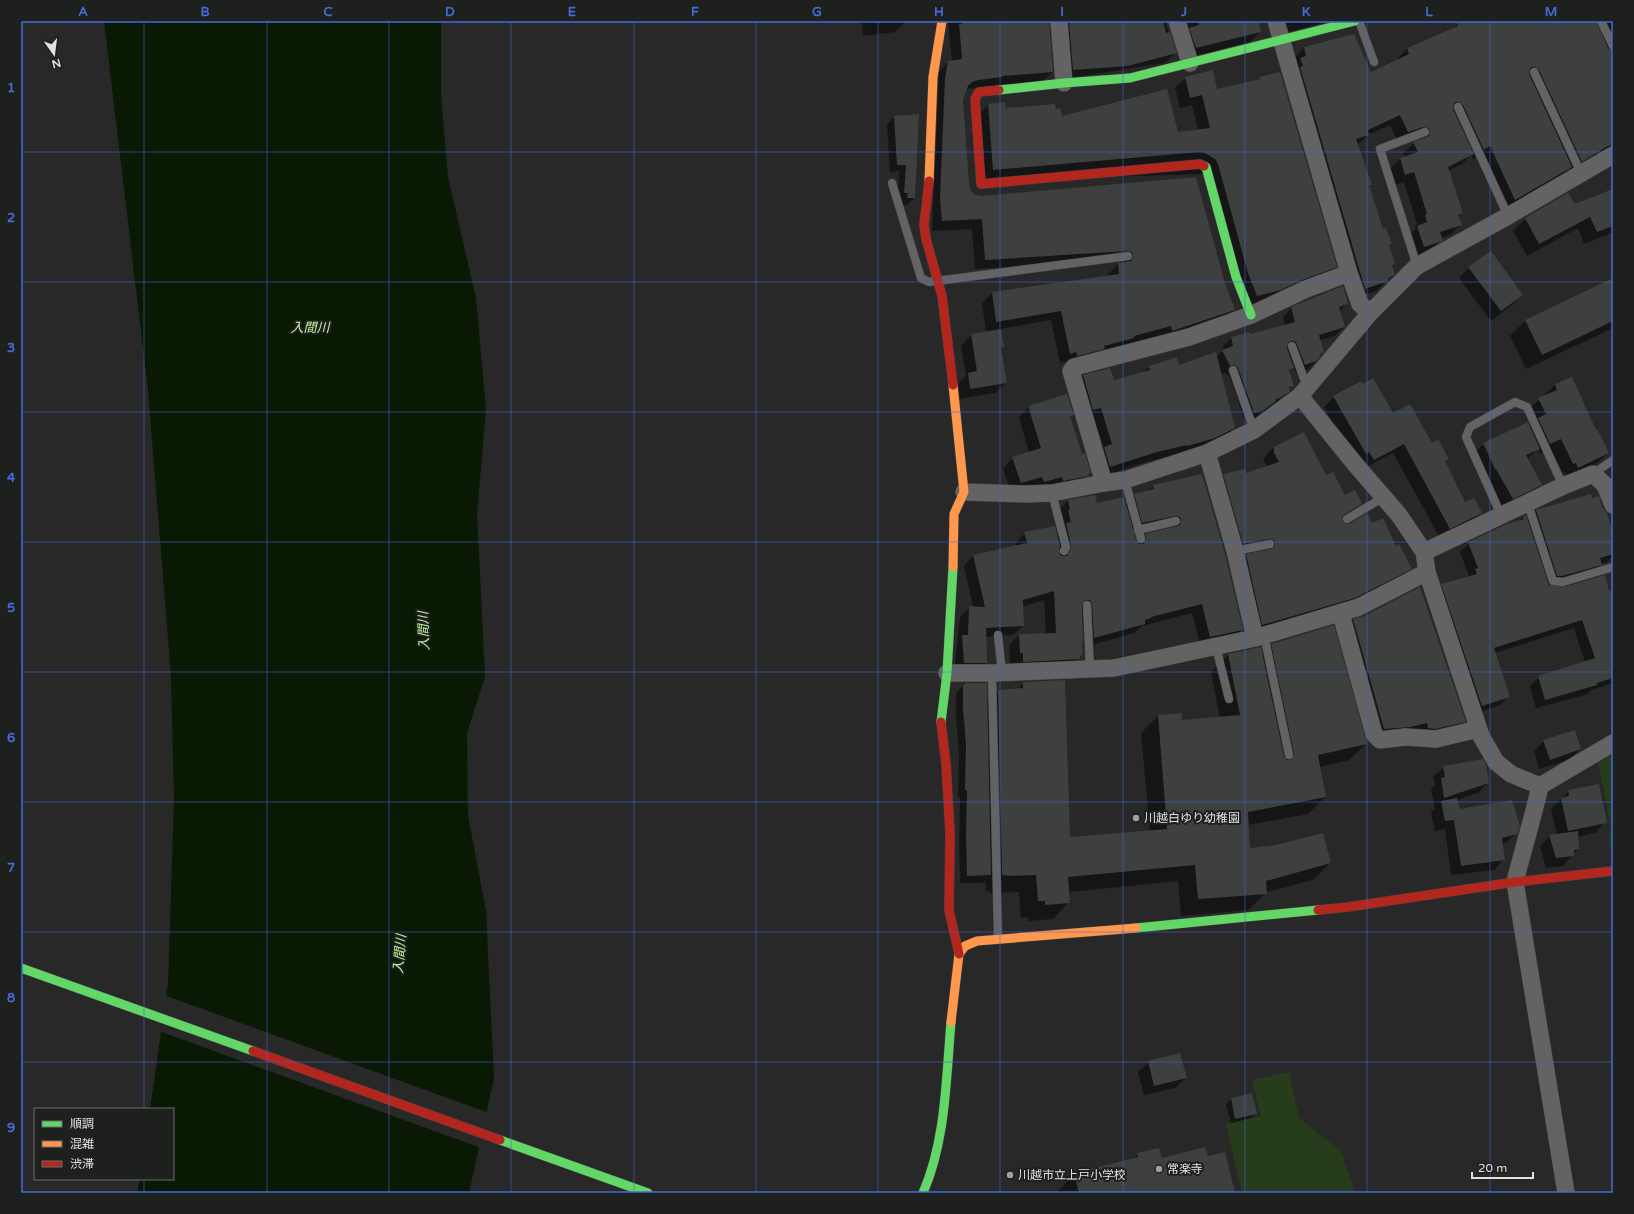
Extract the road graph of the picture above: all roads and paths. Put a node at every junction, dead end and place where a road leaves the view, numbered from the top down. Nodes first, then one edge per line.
1 (942, 21) edge
2 (1059, 21) edge
3 (1177, 21) edge
4 (1276, 21) edge
5 (1355, 21) edge
6 (1359, 21) edge
7 (1601, 21) edge
8 (1282, 40) junction
9 (1613, 46) edge
10 (1374, 62) dead end
11 (1190, 63) junction
12 (1534, 72) dead end
13 (1064, 83) junction
14 (1458, 107) dead end
15 (1426, 132) dead end
16 (1613, 155) edge
17 (1580, 173) junction
18 (892, 183) dead end
19 (1508, 216) junction
20 (1128, 256) dead end
21 (1417, 266) junction
22 (1349, 273) junction
23 (938, 282) junction
24 (1370, 313) junction
25 (1250, 315) junction
26 (1292, 346) dead end
27 (1233, 370) dead end
28 (1304, 392) junction
29 (1254, 430) junction
30 (1207, 453) junction
31 (1613, 460) edge
32 (1593, 474) junction
33 (1125, 480) junction
34 (1104, 483) junction
35 (1563, 486) junction
36 (964, 492) junction
37 (1052, 494) junction
38 (1384, 497) junction
39 (1528, 504) junction
40 (1613, 506) edge
41 (1501, 515) junction
42 (1347, 519) dead end
43 (1176, 521) dead end
44 (1138, 530) junction
45 (1141, 539) dead end
46 (1270, 544) dead end
47 (1064, 551) dead end
48 (1235, 551) junction
49 (1424, 552) junction
50 (1613, 567) edge
51 (1427, 572) junction
52 (1087, 604) dead end
53 (1341, 614) junction
54 (998, 635) dead end
55 (1260, 637) junction
56 (1216, 646) junction
57 (1090, 669) junction
58 (947, 673) junction
59 (997, 673) junction
60 (1229, 699) dead end
61 (1478, 729) junction
62 (1613, 743) edge
63 (1289, 755) dead end
64 (1540, 786) junction
65 (1613, 871) edge
66 (1515, 882) junction
67 (998, 939) junction
68 (959, 954) junction
69 (21, 968) edge
70 (648, 1193) edge
71 (923, 1193) edge
72 (1566, 1193) edge

1 - 23 street
2 - 13 street
3 - 11 street
4 - 8 street
5 - 8 street
6 - 10 lane
7 - 9 lane
8 - 11 street
8 - 22 street
11 - 13 street
12 - 17 lane
13 - 25 street
14 - 19 lane
15 - 21 lane
16 - 17 street
17 - 19 street
18 - 23 lane
19 - 21 street
20 - 23 lane
21 - 24 street
22 - 24 street
22 - 25 street
23 - 36 street
24 - 28 street
25 - 34 street
26 - 28 lane
27 - 29 lane
28 - 29 street
28 - 38 street
29 - 30 street
30 - 33 street
30 - 48 street
31 - 32 lane
32 - 35 street
32 - 40 street
33 - 34 street
33 - 44 lane
34 - 37 street
35 - 39 street
35 - 41 lane
36 - 37 street
36 - 58 street
37 - 47 lane
38 - 42 lane
38 - 49 street
39 - 41 street
39 - 50 lane
41 - 49 street
43 - 44 lane
44 - 45 lane
46 - 48 lane
48 - 55 street
49 - 51 street
51 - 53 street
51 - 61 street
52 - 57 lane
53 - 55 street
53 - 61 street
54 - 59 lane
55 - 56 street
55 - 63 lane
56 - 57 street
56 - 60 lane
57 - 59 street
58 - 59 street
58 - 68 street
59 - 67 lane
61 - 64 street
62 - 64 street
64 - 66 street
65 - 66 street
66 - 67 street
66 - 72 street
67 - 68 street
68 - 71 street
69 - 70 street

